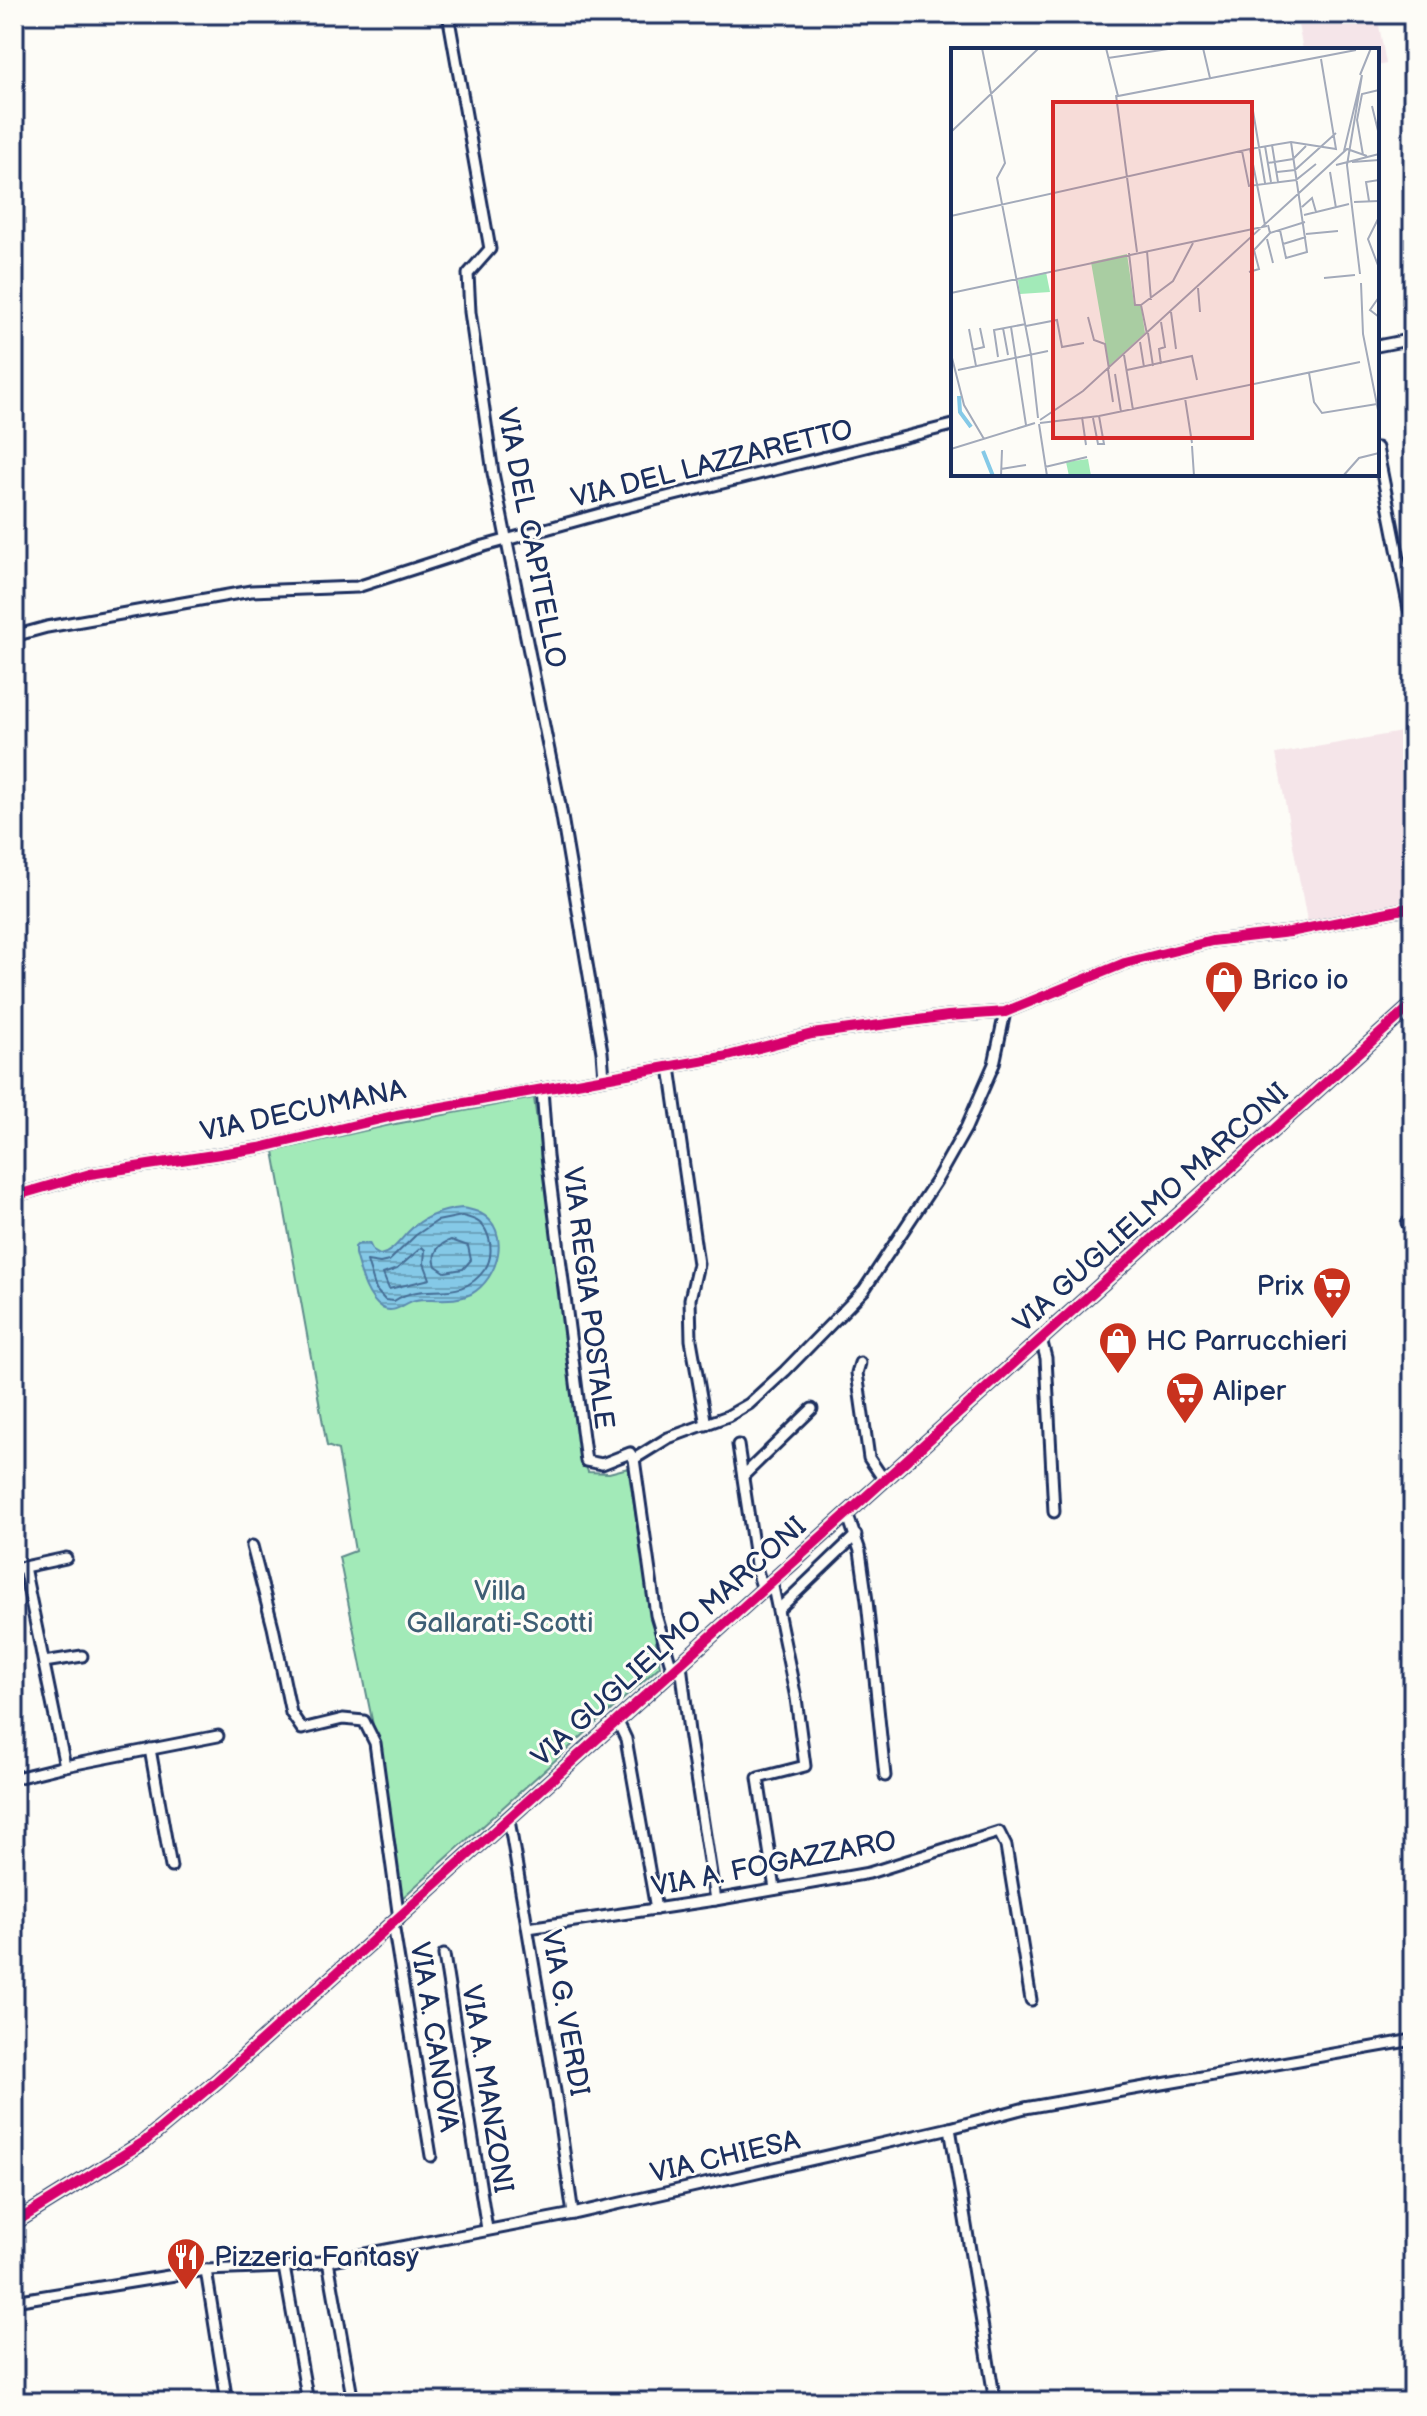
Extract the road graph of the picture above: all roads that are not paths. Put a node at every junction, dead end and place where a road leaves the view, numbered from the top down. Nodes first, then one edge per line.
1 (448, 14) edge
2 (1413, 339) edge
3 (1379, 346) edge
4 (951, 425) edge
5 (1379, 458) edge
6 (506, 540) junction
7 (1413, 608) edge
8 (14, 636) edge
9 (1413, 907) edge
10 (1413, 1004) edge
11 (1005, 1012) junction
12 (670, 1067) junction
13 (604, 1078) junction
14 (542, 1089) junction
15 (14, 1196) edge
16 (1041, 1339) junction
17 (860, 1363) dead end
18 (812, 1409) dead end
19 (706, 1425) junction
20 (738, 1445) dead end
21 (634, 1459) junction
22 (743, 1476) junction
23 (884, 1480) junction
24 (1054, 1512) dead end
25 (847, 1513) junction
26 (856, 1535) junction
27 (252, 1546) dead end
28 (66, 1558) dead end
29 (19, 1568) edge
30 (767, 1586) junction
31 (779, 1609) junction
32 (82, 1656) dead end
33 (44, 1662) junction
34 (677, 1668) junction
35 (618, 1722) junction
36 (218, 1736) dead end
37 (150, 1749) junction
38 (65, 1766) junction
39 (885, 1776) dead end
40 (16, 1778) dead end
41 (509, 1820) junction
42 (171, 1867) dead end
43 (775, 1889) junction
44 (715, 1900) junction
45 (656, 1909) junction
46 (396, 1922) junction
47 (528, 1928) junction
48 (444, 1955) dead end
49 (1031, 2000) dead end
50 (1413, 2040) edge
51 (950, 2128) junction
52 (431, 2156) dead end
53 (573, 2214) junction
54 (14, 2223) edge
55 (487, 2229) junction
56 (328, 2261) junction
57 (284, 2267) junction
58 (206, 2270) junction
59 (14, 2301) edge
60 (227, 2402) edge
61 (308, 2402) edge
62 (353, 2402) edge
63 (995, 2402) edge

1 - 6 street, VIA DEL CAPITELLO
2 - 3 street
4 - 6 street, VIA DEL LAZZARETTO
5 - 7 street
6 - 8 street, VIA DEL LAZZARETTO
6 - 13 street, VIA DEL CAPITELLO
9 - 11 street, VIA DECUMANA
10 - 16 street, VIA GUGLIELMO MARCONI
11 - 12 street, VIA DECUMANA
11 - 19 street, VIA REGIA POSTALE
12 - 13 street, VIA DECUMANA
12 - 19 street
13 - 14 street, VIA DECUMANA
14 - 15 street, VIA DECUMANA
14 - 21 street, VIA REGIA POSTALE
16 - 23 street, VIA GUGLIELMO MARCONI
16 - 24 street
17 - 23 street
18 - 22 street
19 - 21 street, VIA REGIA POSTALE
20 - 22 street
21 - 34 street, VIA REGIA POSTALE
22 - 30 street
23 - 25 street, VIA GUGLIELMO MARCONI
25 - 26 street
25 - 30 street, VIA GUGLIELMO MARCONI
26 - 31 street
26 - 39 street
27 - 46 street, VIA A. CANOVA
28 - 29 street
29 - 33 street
30 - 31 street
30 - 34 street, VIA GUGLIELMO MARCONI
31 - 43 street
32 - 33 street
33 - 38 street
34 - 35 street, VIA GUGLIELMO MARCONI
34 - 44 street, VIA REGIA POSTALE
35 - 41 street, VIA GUGLIELMO MARCONI
35 - 45 street
36 - 37 street
37 - 38 street
37 - 42 street
38 - 40 street
41 - 46 street, VIA GUGLIELMO MARCONI
41 - 47 street, VIA G. VERDI
43 - 44 street, VIA A. FOGAZZARO
43 - 49 street, VIA A. FOGAZZARO
44 - 45 street, VIA A. FOGAZZARO
45 - 47 street, VIA A. FOGAZZARO
46 - 52 street, VIA A. CANOVA
46 - 54 street, VIA GUGLIELMO MARCONI
47 - 53 street, VIA G. VERDI
48 - 55 street, VIA A. MANZONI
50 - 51 street, VIA CHIESA
51 - 53 street, VIA CHIESA
51 - 63 street
53 - 55 street, VIA CHIESA
55 - 56 street, VIA CHIESA
56 - 57 street, VIA CHIESA
56 - 62 street
57 - 58 street, VIA CHIESA
57 - 61 street
58 - 59 street, VIA CHIESA
58 - 60 street

